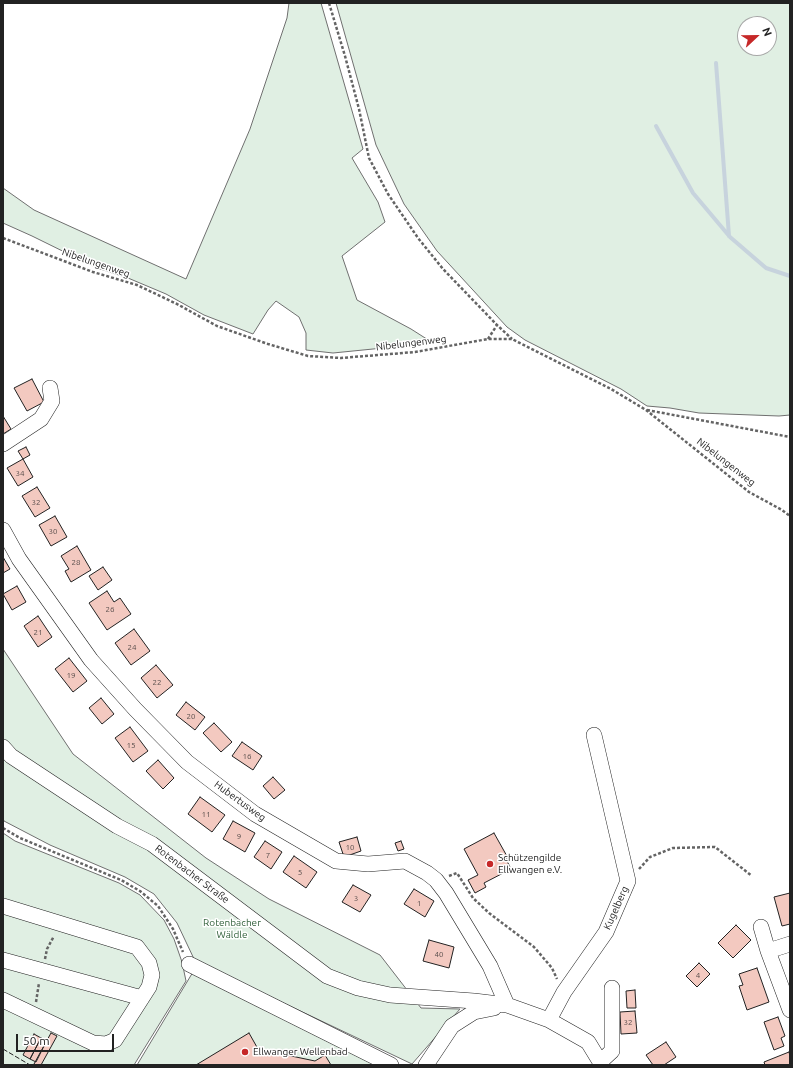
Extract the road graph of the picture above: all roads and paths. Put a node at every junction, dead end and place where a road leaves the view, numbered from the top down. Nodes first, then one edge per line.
1 (329, 3) edge
2 (3, 238) edge
3 (497, 326) junction
4 (488, 339) junction
5 (512, 339) junction
6 (50, 388) dead end
7 (646, 410) junction
8 (790, 437) edge
9 (3, 444) edge
10 (790, 516) edge
11 (3, 530) edge
12 (594, 736) dead end
13 (3, 747) edge
14 (3, 828) edge
15 (752, 876) dead end
16 (436, 880) junction
17 (628, 881) junction
18 (3, 906) edge
19 (761, 927) dead end
20 (790, 944) edge
21 (768, 951) junction
22 (3, 960) edge
23 (189, 964) joint
24 (612, 988) dead end
25 (564, 992) junction
26 (142, 998) junction
27 (3, 1000) edge
28 (507, 1005) junction
29 (790, 1010) edge
30 (549, 1020) junction
31 (601, 1064) edge
32 (391, 1065) edge
33 (426, 1065) edge

1 - 3 path
2 - 4 path, Nibelungenweg
3 - 4 path
3 - 5 path
4 - 5 path, Nibelungenweg
5 - 7 path, Nibelungenweg
6 - 9 street
7 - 8 path
7 - 10 path, Nibelungenweg
11 - 16 street, Hubertusweg
12 - 17 street, Kugelberg
13 - 28 street, Rotenbacher Straße
14 - 23 path
15 - 17 path
16 - 25 path
16 - 28 street, Hubertusweg
17 - 25 street, Kugelberg
18 - 26 street
19 - 21 street
20 - 21 street
21 - 29 street
22 - 26 street
23 - 32 street
24 - 31 street
25 - 30 street, Kugelberg
26 - 27 street
28 - 30 street, Rotenbacher Straße
28 - 33 street
30 - 31 street, Rotenbacher Straße

